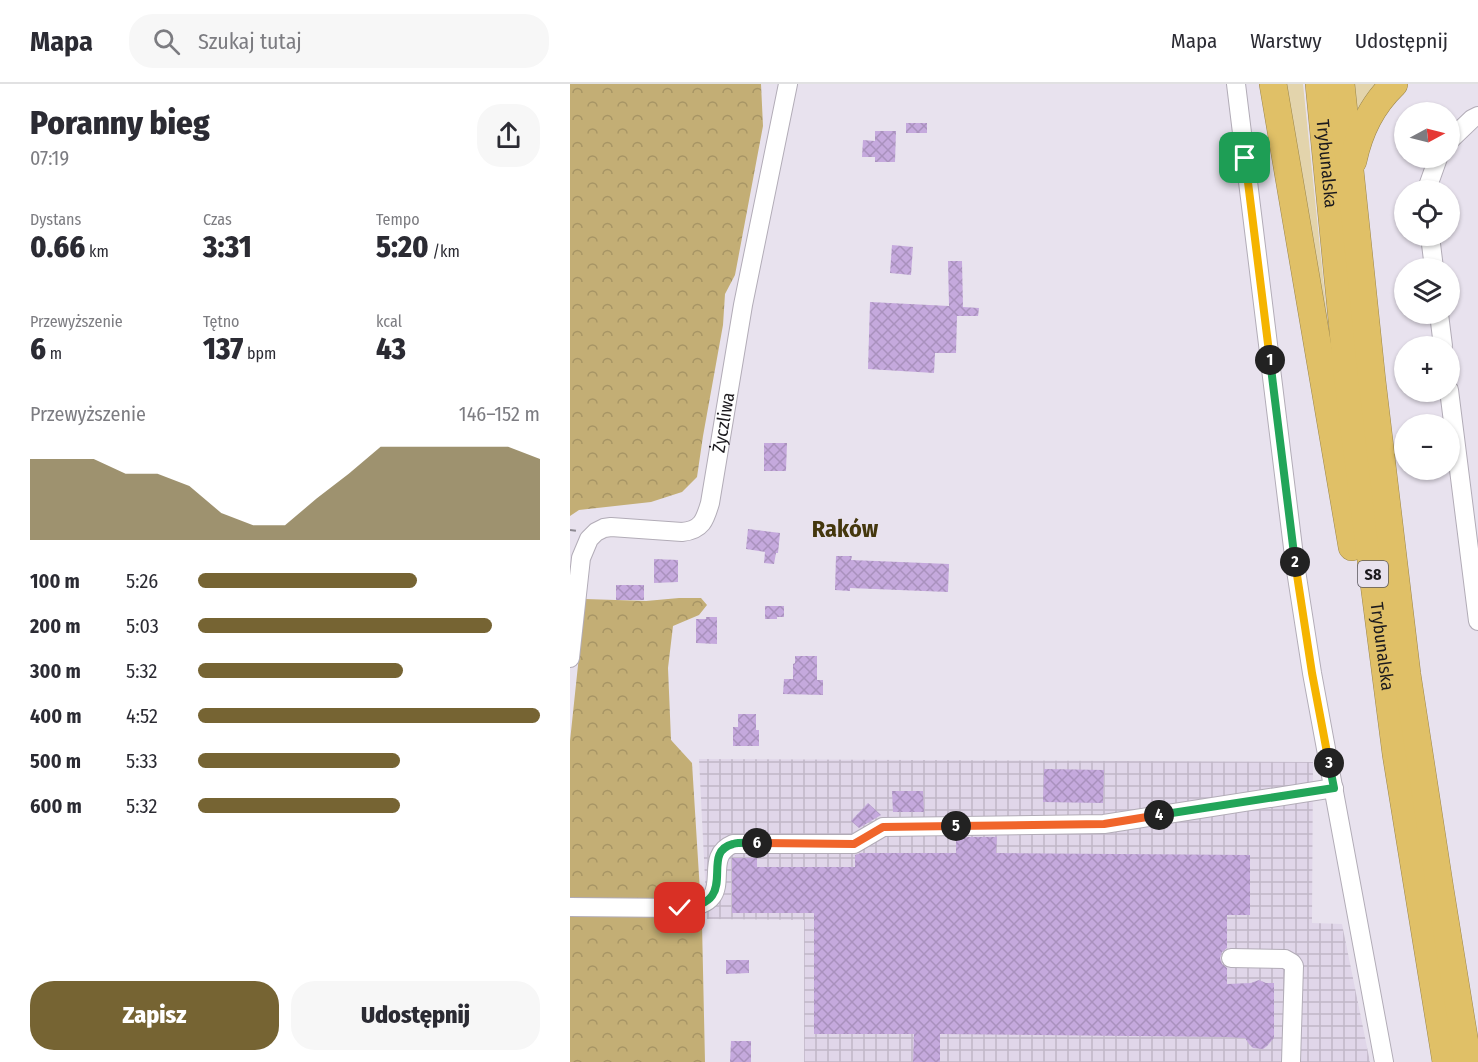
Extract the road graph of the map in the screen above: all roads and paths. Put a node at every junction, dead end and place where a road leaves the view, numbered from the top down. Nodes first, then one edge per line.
1 (788, 84) edge
2 (1236, 84) edge
3 (1273, 84) edge
4 (1319, 84) edge
5 (1341, 84) edge
6 (1394, 84) edge
7 (1478, 116) edge
8 (1460, 130) edge
9 (1351, 174) junction
10 (1451, 402) edge
11 (1478, 621) edge
12 (570, 658) edge
13 (1396, 754) junction
14 (1334, 788) junction
15 (570, 907) edge
16 (1231, 958) dead end
17 (1291, 1062) edge
18 (1384, 1062) edge
19 (1446, 1062) edge
20 (1468, 1062) edge

1 - 12 street, Życzliwa
2 - 14 street
3 - 13 highway
4 - 13 highway, Trybunalska / S8
5 - 9 highway, S8
6 - 9 highway
7 - 8 street
9 - 20 highway, Trybunalska / S8
10 - 11 street
13 - 19 highway, Trybunalska / S8
14 - 15 street
14 - 18 street
16 - 17 street

